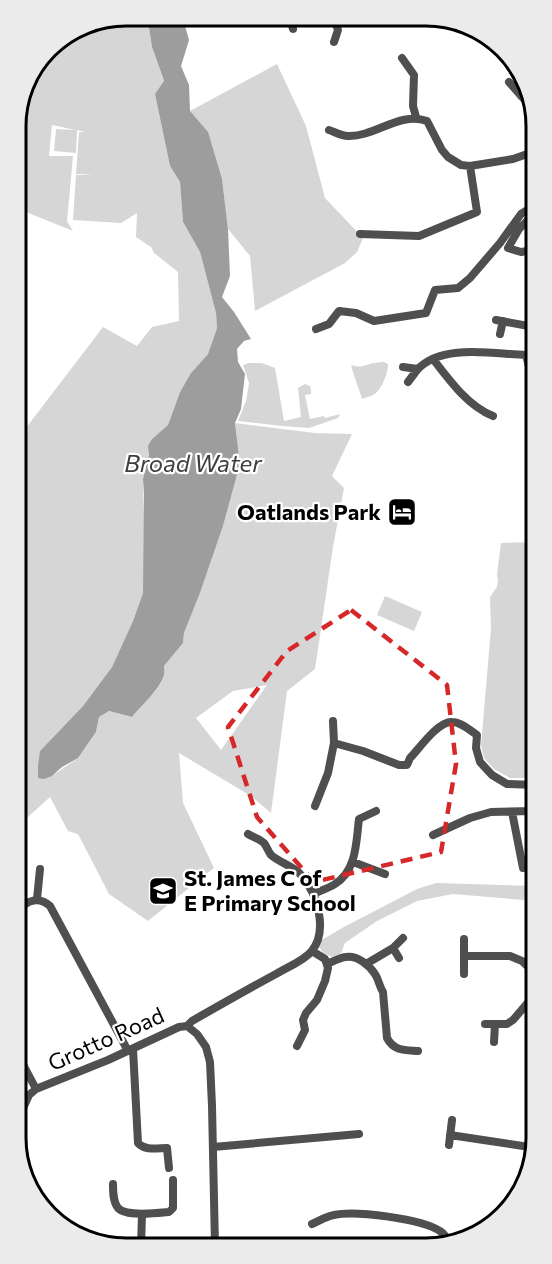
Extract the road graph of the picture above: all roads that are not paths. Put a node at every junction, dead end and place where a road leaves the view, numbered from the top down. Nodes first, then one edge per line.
1 (292, 26) edge
2 (337, 26) edge
3 (293, 29) dead end
4 (334, 42) dead end
5 (402, 58) dead end
6 (509, 82) dead end
7 (521, 96) edge
8 (416, 117) junction
9 (329, 130) dead end
10 (526, 155) edge
11 (470, 166) junction
12 (526, 211) edge
13 (526, 221) edge
14 (360, 234) dead end
15 (526, 251) edge
16 (526, 325) edge
17 (316, 329) dead end
18 (500, 334) dead end
19 (526, 354) edge
20 (433, 359) junction
21 (403, 367) dead end
22 (418, 369) junction
23 (408, 382) dead end
24 (493, 416) dead end
25 (333, 721) dead end
26 (333, 743) junction
27 (526, 785) edge
28 (315, 806) dead end
29 (376, 811) dead end
30 (526, 811) edge
31 (512, 812) junction
32 (248, 834) dead end
33 (433, 835) dead end
34 (353, 862) junction
35 (523, 868) dead end
36 (40, 869) dead end
37 (385, 874) dead end
38 (313, 894) junction
39 (37, 899) junction
40 (26, 903) edge
41 (403, 938) dead end
42 (464, 939) dead end
43 (393, 948) junction
44 (312, 951) junction
45 (464, 956) junction
46 (399, 958) dead end
47 (327, 964) junction
48 (366, 964) junction
49 (526, 965) edge
50 (464, 974) dead end
51 (526, 1005) edge
52 (187, 1026) junction
53 (494, 1042) dead end
54 (297, 1046) dead end
55 (131, 1050) junction
56 (418, 1051) dead end
57 (26, 1070) edge
58 (36, 1089) junction
59 (26, 1100) edge
60 (452, 1120) dead end
61 (359, 1134) dead end
62 (450, 1135) junction
63 (449, 1145) dead end
64 (526, 1146) edge
65 (213, 1147) junction
66 (169, 1168) dead end
67 (173, 1180) dead end
68 (113, 1185) dead end
69 (142, 1214) junction
70 (312, 1224) dead end
71 (446, 1236) edge
72 (141, 1238) edge
73 (215, 1238) edge

1 - 3 street
2 - 4 street
5 - 8 street
6 - 7 street
8 - 9 street
8 - 11 street
10 - 11 street
11 - 14 street
12 - 17 street
13 - 15 street
16 - 18 street
19 - 20 street
20 - 22 street
20 - 24 street
21 - 22 street
22 - 23 street
25 - 26 street
26 - 27 street
26 - 28 street
29 - 34 street
30 - 31 street
31 - 33 street
31 - 35 street
32 - 38 street
34 - 37 street
34 - 38 street
36 - 39 street
38 - 44 street
39 - 40 street
39 - 55 street
41 - 43 street
42 - 45 street
43 - 46 street
43 - 48 street
44 - 47 street
44 - 52 street, Grotto Road
45 - 49 street
45 - 50 street
47 - 48 street
47 - 54 street
48 - 56 street
51 - 53 street
52 - 55 street, Grotto Road
52 - 65 street
55 - 58 street, Grotto Road
55 - 66 street
57 - 58 street
58 - 59 street, Grotto Road
60 - 62 street
61 - 65 street
62 - 63 street
62 - 64 street
65 - 73 street
67 - 69 street
68 - 69 street
69 - 72 street
70 - 71 street

